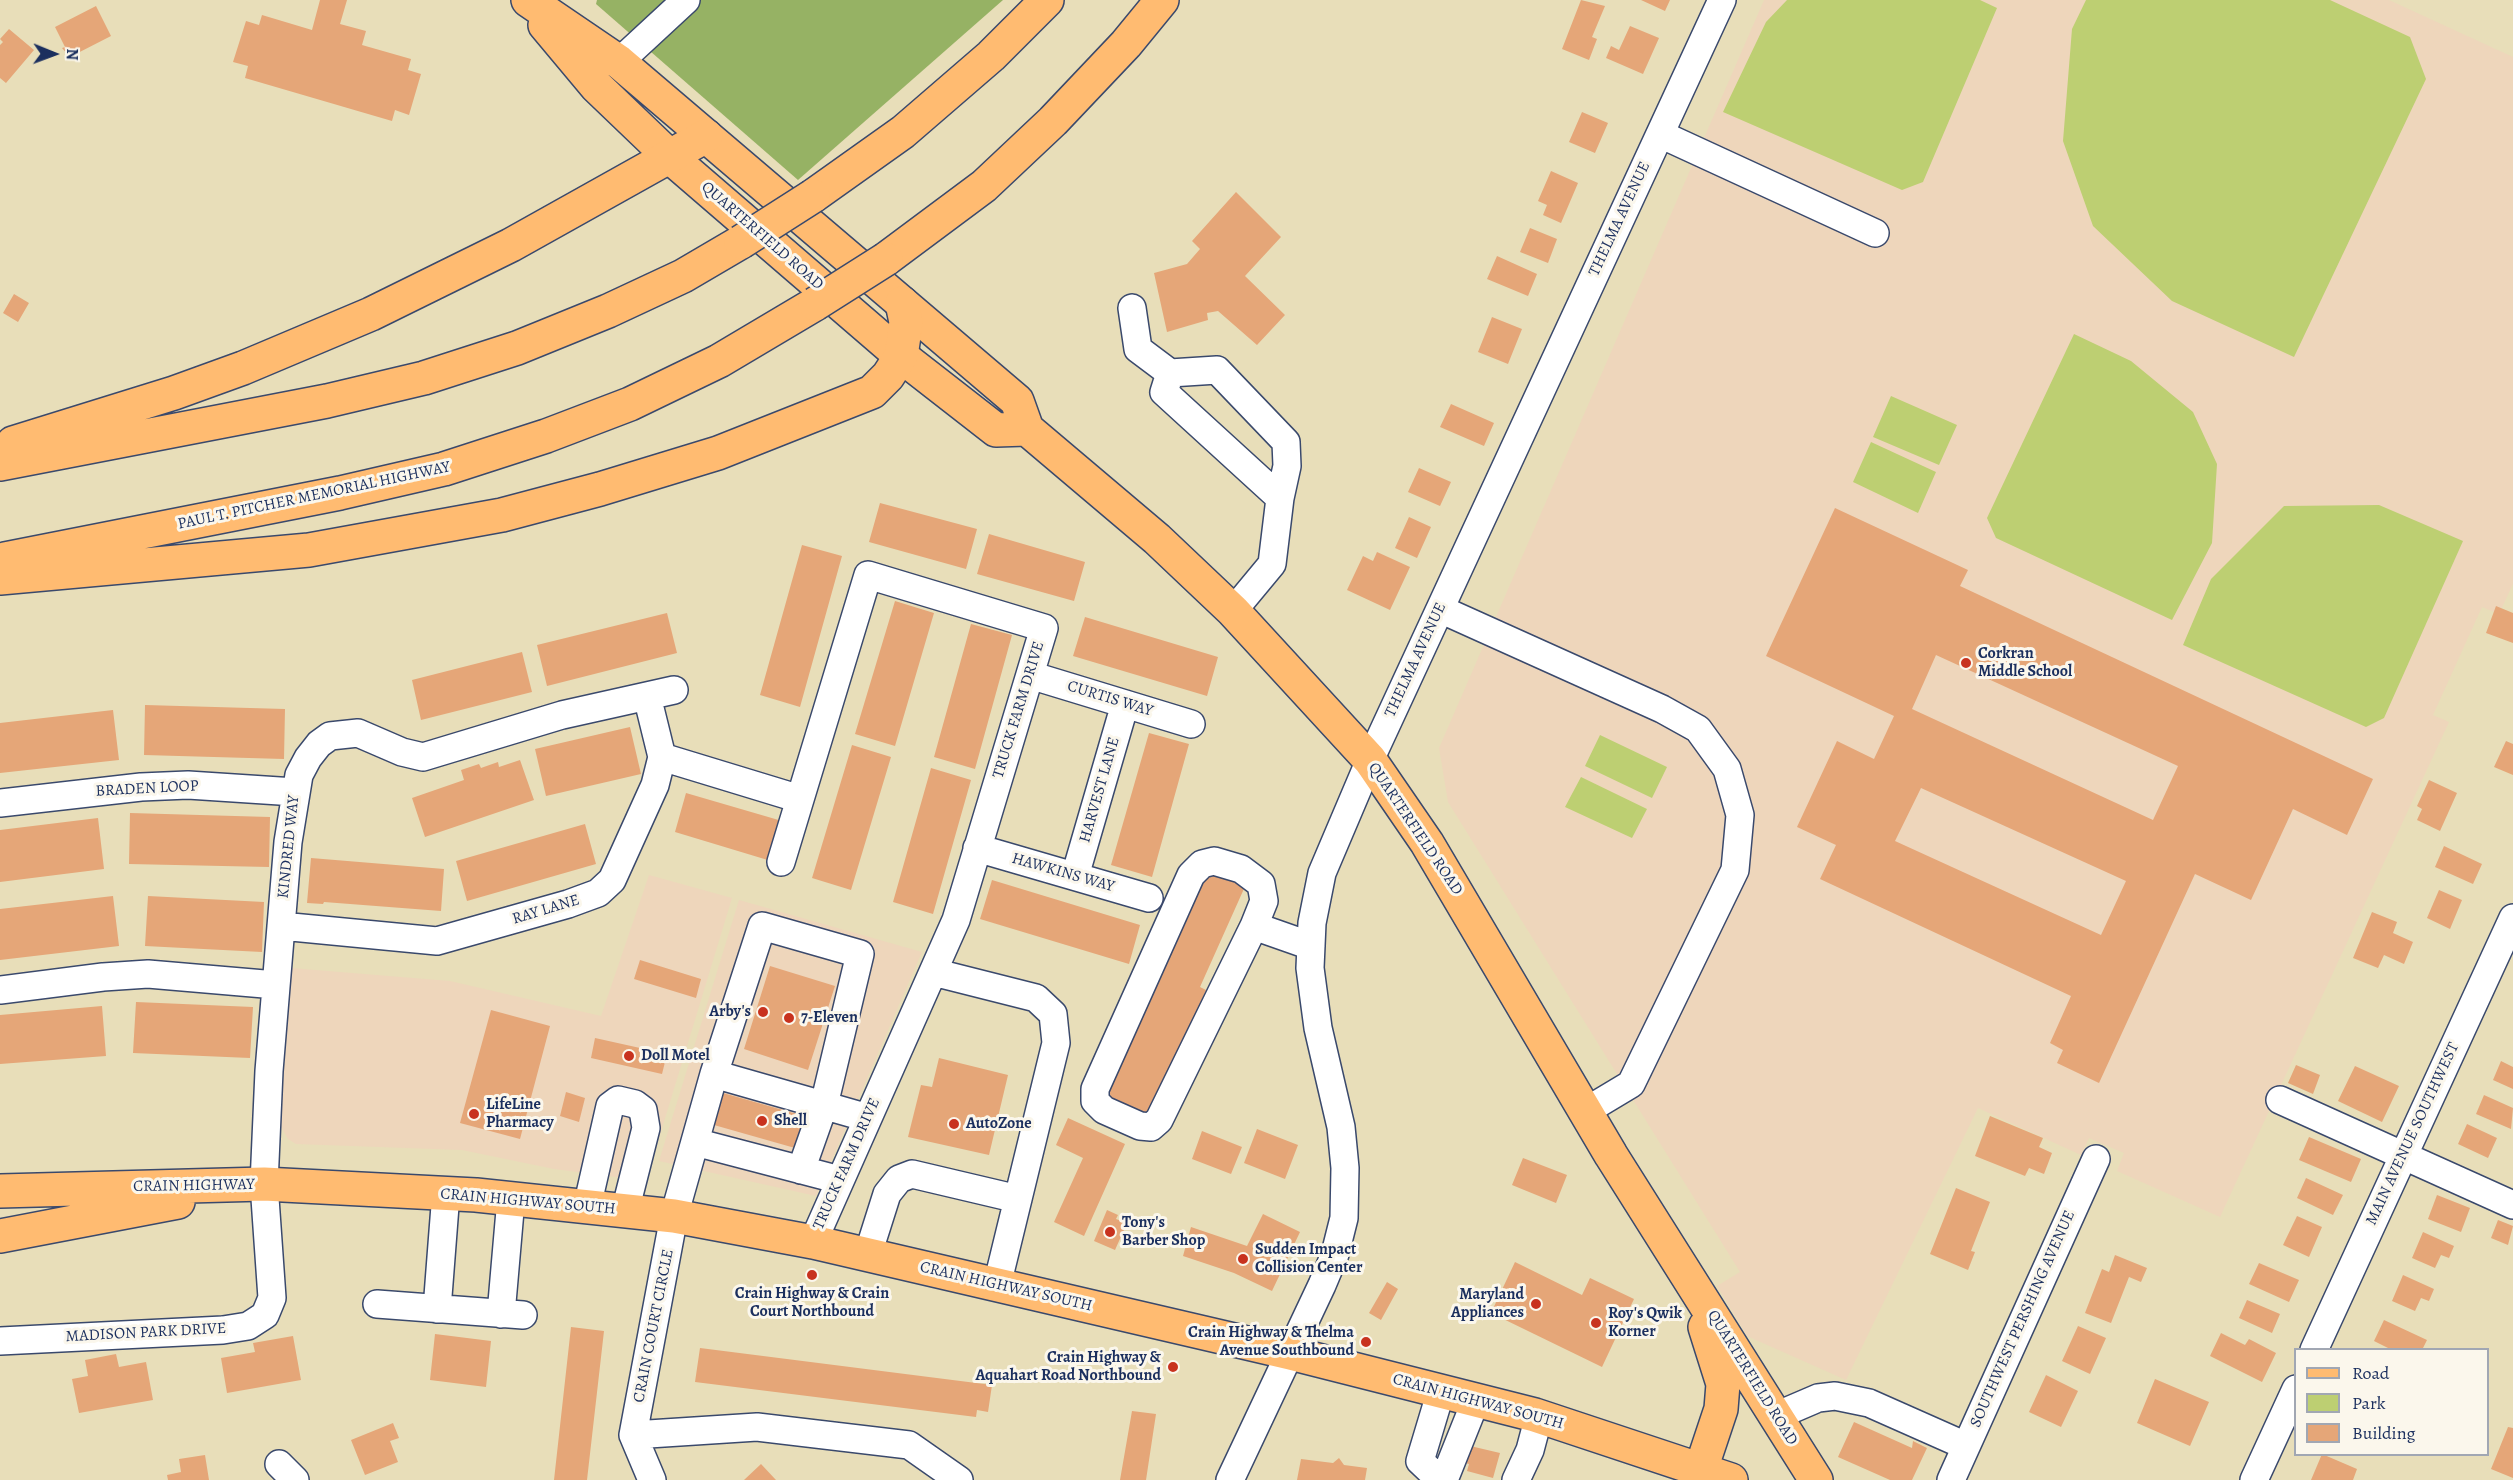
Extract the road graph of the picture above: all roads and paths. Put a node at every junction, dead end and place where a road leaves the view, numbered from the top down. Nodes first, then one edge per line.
1 (527, 0) edge
2 (686, 0) edge
3 (1047, 0) edge
4 (1162, 0) edge
5 (1722, 0) edge
6 (619, 62) junction
7 (1660, 134) junction
8 (706, 136) junction
9 (669, 156) junction
10 (1875, 233) dead end
11 (902, 303) junction
12 (1132, 308) dead end
13 (902, 356) junction
14 (1170, 373) junction
15 (1027, 429) junction
16 (0, 446) edge
17 (0, 464) edge
18 (1280, 498) junction
19 (0, 560) edge
20 (0, 578) edge
21 (1440, 609) junction
22 (1233, 611) junction
23 (1029, 675) junction
24 (674, 690) dead end
25 (647, 696) junction
26 (1125, 704) junction
27 (1191, 724) dead end
28 (662, 757) junction
29 (1370, 760) junction
30 (295, 792) junction
31 (800, 799) junction
32 (0, 803) edge
33 (977, 848) junction
34 (781, 862) dead end
35 (1075, 876) junction
36 (1149, 898) dead end
37 (2513, 918) edge
38 (281, 926) junction
39 (1254, 926) junction
40 (1311, 946) junction
41 (933, 972) junction
42 (276, 986) junction
43 (0, 990) edge
44 (714, 1074) junction
45 (2280, 1100) dead end
46 (824, 1105) junction
47 (1586, 1111) junction
48 (868, 1118) junction
49 (695, 1142) junction
50 (2404, 1155) junction
51 (2096, 1159) dead end
52 (801, 1170) junction
53 (840, 1180) junction
54 (264, 1184) junction
55 (0, 1191) edge
56 (446, 1194) junction
57 (511, 1199) junction
58 (1018, 1199) junction
59 (2513, 1205) edge
60 (587, 1207) junction
61 (625, 1211) junction
62 (674, 1216) junction
63 (0, 1236) edge
64 (813, 1242) junction
65 (867, 1254) junction
66 (1688, 1277) junction
67 (998, 1285) junction
68 (377, 1304) dead end
69 (437, 1309) junction
70 (0, 1341) edge
71 (2315, 1348) edge
72 (1290, 1353) junction
73 (1441, 1391) junction
74 (2294, 1391) edge
75 (1476, 1400) junction
76 (1539, 1416) junction
77 (1776, 1416) junction
78 (633, 1435) junction
79 (1966, 1446) junction
80 (1699, 1475) edge
81 (652, 1480) edge
82 (959, 1480) edge
83 (1230, 1480) edge
84 (1442, 1480) edge
85 (1516, 1480) edge
86 (1731, 1480) edge
87 (1816, 1480) edge
88 (1951, 1480) edge
89 (2254, 1480) edge

1 - 6 main road, QUARTERFIELD ROAD
1 - 9 main road, QUARTERFIELD ROAD
2 - 6 street
3 - 17 main road, bridge
4 - 19 main road, PAUL T. PITCHER MEMORIAL HIGHWAY, bridge
5 - 7 street, THELMA AVENUE
6 - 8 main road, QUARTERFIELD ROAD
7 - 10 street
7 - 21 street, THELMA AVENUE
8 - 9 main road
8 - 11 main road, QUARTERFIELD ROAD
9 - 13 main road, QUARTERFIELD ROAD
9 - 16 main road
11 - 13 main road
11 - 15 main road, QUARTERFIELD ROAD
12 - 14 street
13 - 15 main road, QUARTERFIELD ROAD
13 - 20 main road
14 - 18 street
14 - 18 street
15 - 22 main road, QUARTERFIELD ROAD
18 - 22 street
21 - 29 street, THELMA AVENUE
21 - 47 street
22 - 29 main road, QUARTERFIELD ROAD
23 - 26 street, CURTIS WAY
23 - 31 street, TRUCK FARM DRIVE
23 - 33 street, TRUCK FARM DRIVE
24 - 25 street, KINDRED WAY
25 - 28 street, RAY LANE
25 - 30 street, KINDRED WAY
26 - 27 street, CURTIS WAY
26 - 35 street, HARVEST LANE
28 - 31 street
28 - 38 street, RAY LANE
29 - 40 street, THELMA AVENUE
29 - 47 main road, QUARTERFIELD ROAD
30 - 32 street, BRADEN LOOP
30 - 38 street, KINDRED WAY
31 - 34 street, TRUCK FARM DRIVE
33 - 35 street, HAWKINS WAY
33 - 41 street, TRUCK FARM DRIVE
35 - 36 street, HAWKINS WAY
37 - 50 street, MAIN AVENUE SOUTHWEST
38 - 42 street, KINDRED WAY
39 - 39 street
39 - 40 street
40 - 72 street, THELMA AVENUE
41 - 48 street, TRUCK FARM DRIVE
41 - 58 street
42 - 43 street
42 - 54 street, KINDRED WAY
44 - 46 street
44 - 46 street, CRAIN COURT CIRCLE
44 - 49 street, CRAIN COURT CIRCLE
45 - 50 street
46 - 48 street
46 - 52 street
47 - 66 main road, QUARTERFIELD ROAD
48 - 53 street, TRUCK FARM DRIVE
49 - 52 street
49 - 62 street, CRAIN COURT CIRCLE
50 - 59 street
50 - 71 street, MAIN AVENUE SOUTHWEST
51 - 79 street, SOUTHWEST PERSHING AVENUE
52 - 53 street
53 - 64 street, TRUCK FARM DRIVE
54 - 55 main road, CRAIN HIGHWAY
54 - 56 main road, CRAIN HIGHWAY SOUTH
54 - 63 main road, CRAIN HIGHWAY
54 - 70 street, MADISON PARK DRIVE
56 - 57 main road, CRAIN HIGHWAY SOUTH
56 - 69 street
57 - 60 main road, CRAIN HIGHWAY SOUTH
57 - 69 street
58 - 65 street
58 - 67 street
60 - 61 main road, CRAIN HIGHWAY SOUTH
60 - 61 street
61 - 62 main road, CRAIN HIGHWAY SOUTH
62 - 64 main road, CRAIN HIGHWAY SOUTH
62 - 78 street, CRAIN COURT CIRCLE
64 - 65 main road, CRAIN HIGHWAY SOUTH
65 - 67 main road, CRAIN HIGHWAY SOUTH
66 - 77 main road, QUARTERFIELD ROAD
66 - 80 main road, QUARTERFIELD ROAD
67 - 72 main road, CRAIN HIGHWAY SOUTH
68 - 69 street
72 - 73 main road, CRAIN HIGHWAY SOUTH
72 - 83 street, THELMA AVENUE
73 - 75 main road, CRAIN HIGHWAY SOUTH
73 - 84 street
74 - 89 street
75 - 76 main road, CRAIN HIGHWAY SOUTH
75 - 84 street
76 - 80 main road, CRAIN HIGHWAY SOUTH
76 - 85 street
77 - 79 street
77 - 87 main road, QUARTERFIELD ROAD
78 - 81 street
78 - 82 street
79 - 88 street, SOUTHWEST PERSHING AVENUE
80 - 86 main road, CRAIN HIGHWAY SOUTH

